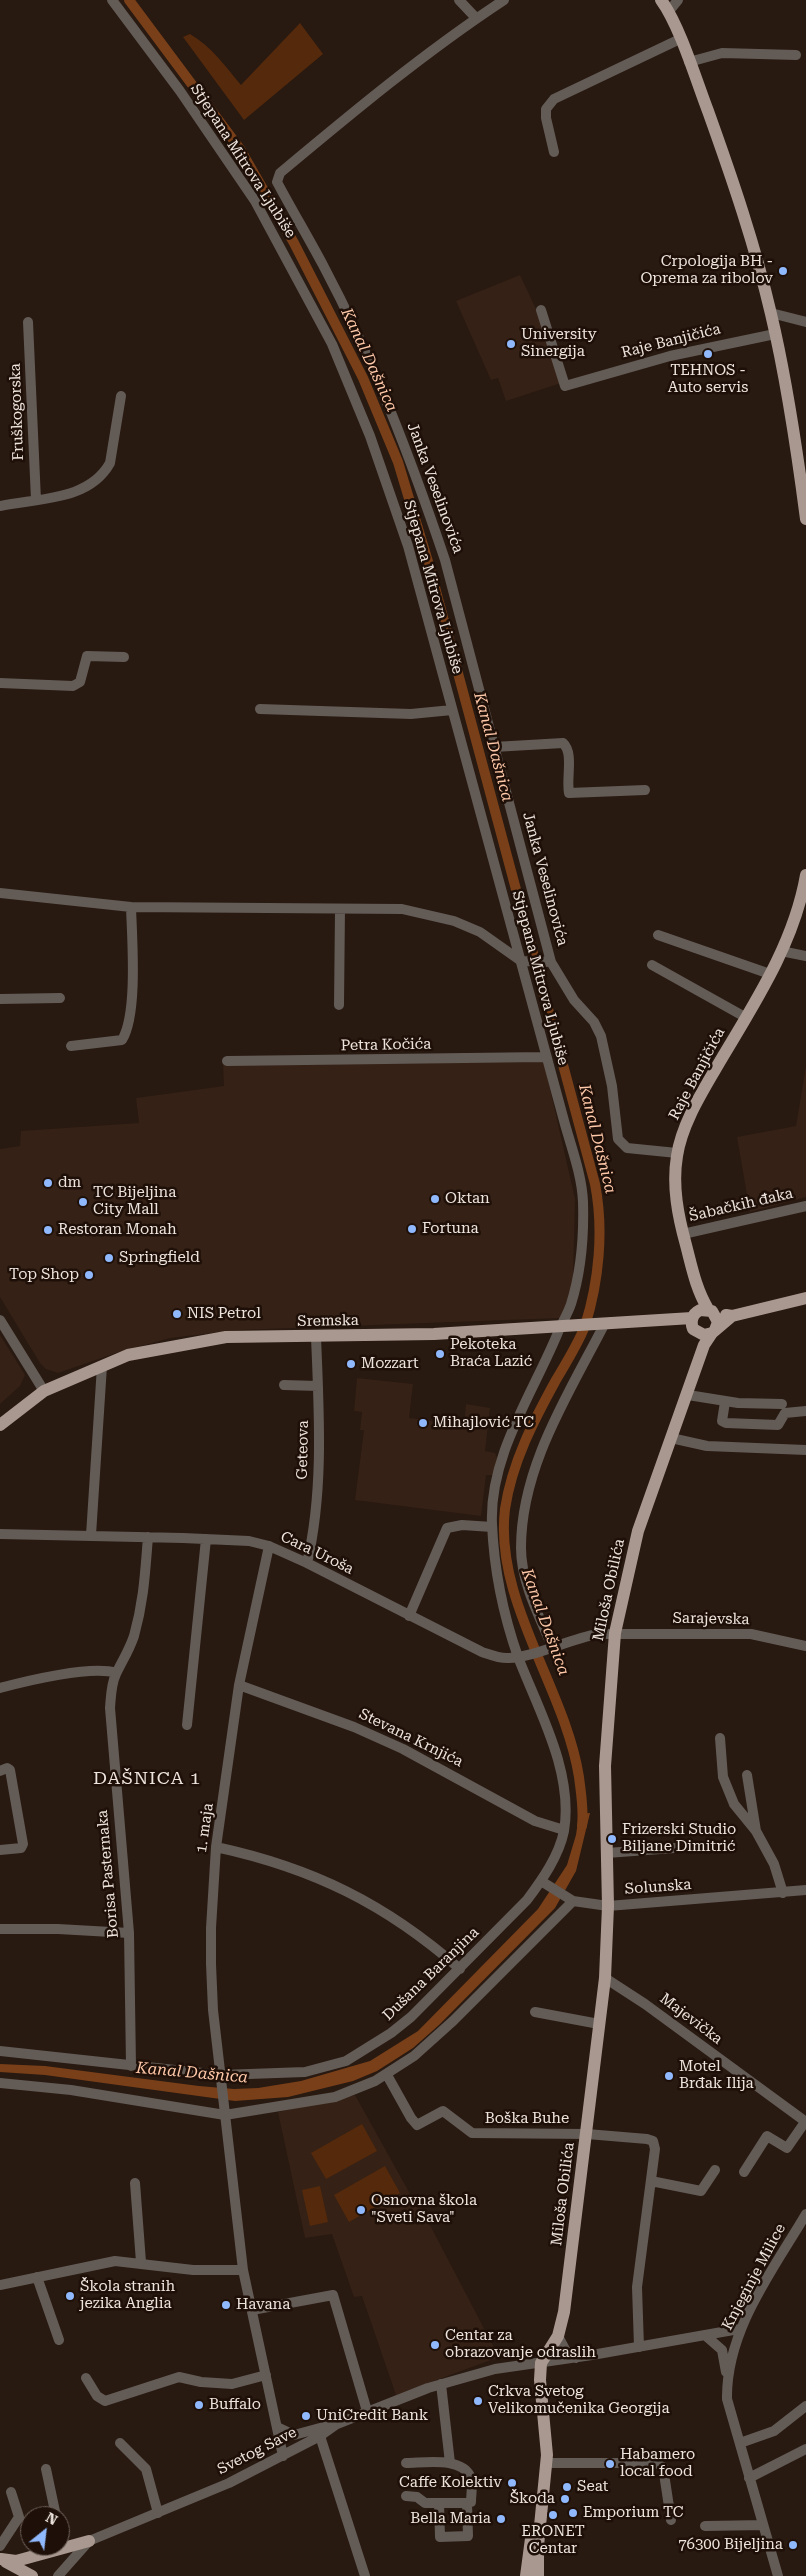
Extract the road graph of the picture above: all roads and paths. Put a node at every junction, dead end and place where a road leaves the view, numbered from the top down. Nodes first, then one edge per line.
1 (112, 0) edge
2 (459, 0) edge
3 (504, 0) edge
4 (661, 0) edge
5 (678, 0) edge
6 (669, 11) junction
7 (476, 18) junction
8 (680, 40) junction
9 (796, 54) dead end
10 (689, 62) junction
11 (554, 152) dead end
12 (541, 310) dead end
13 (771, 313) junction
14 (28, 322) dead end
15 (806, 322) edge
16 (775, 334) junction
17 (120, 396) dead end
18 (36, 500) junction
19 (0, 506) edge
20 (806, 519) edge
21 (124, 657) dead end
22 (0, 683) edge
23 (260, 710) dead end
24 (452, 710) junction
25 (494, 747) junction
26 (645, 790) dead end
27 (806, 875) edge
28 (0, 893) edge
29 (131, 906) junction
30 (340, 908) junction
31 (658, 935) dead end
32 (781, 951) junction
33 (806, 956) edge
34 (524, 961) junction
35 (548, 961) junction
36 (652, 965) dead end
37 (770, 974) junction
38 (0, 998) edge
39 (60, 998) dead end
40 (339, 1005) dead end
41 (745, 1017) junction
42 (71, 1046) dead end
43 (545, 1057) junction
44 (227, 1061) dead end
45 (677, 1153) junction
46 (806, 1206) edge
47 (683, 1234) junction
48 (699, 1294) junction
49 (806, 1298) edge
50 (712, 1312) junction
51 (732, 1316) junction
52 (0, 1320) edge
53 (694, 1324) junction
54 (600, 1326) junction
55 (561, 1327) junction
56 (714, 1331) junction
57 (316, 1337) junction
58 (704, 1345) junction
59 (102, 1366) junction
60 (284, 1385) dead end
61 (318, 1386) junction
62 (44, 1391) junction
63 (688, 1395) junction
64 (725, 1402) junction
65 (782, 1404) dead end
66 (806, 1411) edge
67 (0, 1425) edge
68 (671, 1438) junction
69 (806, 1450) edge
70 (492, 1527) junction
71 (0, 1534) edge
72 (91, 1536) junction
73 (148, 1537) junction
74 (206, 1538) junction
75 (269, 1546) junction
76 (307, 1563) junction
77 (409, 1616) junction
78 (615, 1634) junction
79 (551, 1646) junction
80 (806, 1646) edge
81 (521, 1656) junction
82 (116, 1673) junction
83 (239, 1685) junction
84 (0, 1688) edge
85 (187, 1724) dead end
86 (720, 1738) dead end
87 (0, 1771) edge
88 (747, 1775) dead end
89 (564, 1830) junction
90 (756, 1831) junction
91 (216, 1847) junction
92 (674, 1848) dead end
93 (0, 1850) edge
94 (607, 1853) junction
95 (543, 1883) junction
96 (806, 1890) edge
97 (783, 1892) junction
98 (570, 1900) junction
99 (608, 1906) junction
100 (0, 1930) edge
101 (129, 1933) junction
102 (460, 1969) junction
103 (605, 1978) junction
104 (535, 2012) dead end
105 (599, 2024) junction
106 (0, 2051) edge
107 (131, 2066) junction
108 (221, 2075) junction
109 (387, 2075) junction
110 (0, 2083) edge
111 (225, 2112) junction
112 (806, 2122) edge
113 (587, 2134) junction
114 (715, 2170) dead end
115 (744, 2172) dead end
116 (651, 2181) junction
117 (135, 2183) dead end
118 (806, 2214) edge
119 (141, 2262) junction
120 (243, 2270) junction
121 (37, 2276) junction
122 (0, 2285) edge
123 (252, 2310) junction
124 (740, 2329) junction
125 (558, 2336) junction
126 (706, 2336) junction
127 (59, 2340) dead end
128 (639, 2347) junction
129 (576, 2358) junction
130 (542, 2363) junction
131 (266, 2375) junction
132 (86, 2378) dead end
133 (727, 2378) junction
134 (441, 2384) junction
135 (806, 2406) edge
136 (367, 2412) junction
137 (337, 2424) junction
138 (277, 2427) junction
139 (320, 2436) junction
140 (120, 2443) dead end
141 (740, 2443) junction
142 (806, 2449) edge
143 (283, 2456) junction
144 (406, 2463) dead end
145 (450, 2463) junction
146 (547, 2463) junction
147 (46, 2469) dead end
148 (749, 2478) junction
149 (11, 2492) dead end
150 (406, 2496) dead end
151 (439, 2503) junction
152 (541, 2503) junction
153 (467, 2504) junction
154 (54, 2506) edge
155 (158, 2513) junction
156 (672, 2520) dead end
157 (763, 2525) junction
158 (705, 2526) dead end
159 (89, 2541) junction
160 (70, 2542) edge
161 (0, 2546) edge
162 (77, 2553) junction
163 (28, 2556) edge
164 (527, 2556) junction
165 (0, 2559) edge
166 (20, 2572) edge
167 (32, 2576) edge
168 (58, 2576) edge
169 (69, 2576) edge
170 (365, 2576) edge
171 (519, 2576) edge
172 (526, 2576) edge
173 (538, 2576) edge
174 (778, 2576) edge

1 - 24 street, Stjepana Mitrova Ljubiše
2 - 7 street
3 - 7 street
4 - 6 main road
5 - 6 street
6 - 8 main road
7 - 25 street, Janka Veselinovića
8 - 10 main road
8 - 11 street
9 - 10 street
10 - 13 main road
12 - 16 street, Raje Banjičića
13 - 15 street
13 - 16 main road
14 - 18 street, Fruškogorska
16 - 20 main road
17 - 18 street
18 - 19 street
21 - 22 street
23 - 24 street
24 - 34 street, Stjepana Mitrova Ljubiše
25 - 26 street
25 - 35 street, Janka Veselinovića
27 - 32 main road, Raje Banjičića
28 - 29 street
29 - 30 street
29 - 42 street
30 - 34 street
30 - 40 street
31 - 37 street
32 - 33 street
32 - 37 main road, Raje Banjičića
34 - 35 street
34 - 43 street, Stjepana Mitrova Ljubiše
35 - 45 street
36 - 41 street
37 - 41 main road, Raje Banjičića
38 - 39 street
41 - 45 main road, Raje Banjičića
43 - 44 street, Petra Kočića
43 - 55 street, Stjepana Mitrova Ljubiše
45 - 47 main road, Raje Banjičića
46 - 47 street, Šabačkih đaka
47 - 48 main road, Raje Banjičića
48 - 50 main road
48 - 53 main road
49 - 51 main road
50 - 51 main road
50 - 53 main road
50 - 56 main road
51 - 56 main road, Miloša Obilića
52 - 62 street
53 - 54 main road, Sremska
53 - 56 main road
53 - 58 main road
54 - 55 main road, Sremska
54 - 79 street
55 - 57 main road, Sremska
55 - 70 street, Stjepana Mitrova Ljubiše
56 - 58 main road, Miloša Obilića
57 - 59 main road, Sremska
57 - 61 street, Geteova
58 - 63 main road, Miloša Obilića
59 - 62 main road, Sremska
59 - 72 street
60 - 61 street
61 - 76 street, Geteova
62 - 67 main road, Sremska
63 - 64 street
63 - 68 main road, Miloša Obilića
64 - 65 street
64 - 66 street
68 - 69 street
68 - 78 main road, Miloša Obilića
70 - 77 street
70 - 81 street, Dušana Baranjina
71 - 72 street, Cara Uroša
72 - 73 street, Cara Uroša
73 - 74 street, Cara Uroša
73 - 82 street, Borisa Pasternaka
74 - 75 street, Cara Uroša
74 - 85 street
75 - 76 street, Cara Uroša
75 - 83 street, 1. maja
76 - 77 street, Cara Uroša
77 - 81 street, Cara Uroša
78 - 79 street, Cara Uroša
78 - 80 street, Sarajevska
78 - 94 main road, Miloša Obilića
79 - 81 street, Cara Uroša
81 - 89 street, Dušana Baranjina
82 - 84 street
82 - 101 street, Borisa Pasternaka
83 - 89 street, Stevana Krnjića
83 - 91 street, 1. maja
86 - 90 street
87 - 93 street
88 - 90 street
89 - 95 street, Dušana Baranjina
90 - 97 street
91 - 102 street
91 - 108 street, 1. maja
92 - 94 street
94 - 99 main road, Miloša Obilića
95 - 98 street, Solunska
95 - 102 street, Dušana Baranjina
96 - 97 street, Solunska
97 - 99 street, Solunska
98 - 99 street, Solunska
98 - 109 street
99 - 103 main road, Miloša Obilića
100 - 101 street
101 - 107 street, Borisa Pasternaka
102 - 108 street, Dušana Baranjina
103 - 105 main road, Miloša Obilića
103 - 112 street, Majevička
104 - 105 street
105 - 113 main road, Miloša Obilića
106 - 107 street, Dušana Baranjina
107 - 108 street, Dušana Baranjina
108 - 111 street, 1. maja
109 - 111 street
109 - 113 street, Boška Buhe
110 - 111 street
111 - 120 street, 1. maja
112 - 115 street, Majevička
113 - 116 street
113 - 125 main road, Miloša Obilića
114 - 116 street
116 - 128 street
117 - 119 street
118 - 124 street, Knjeginje Milice
119 - 120 street
119 - 121 street
120 - 123 street, 1. maja
121 - 122 street
121 - 127 street
123 - 131 street, 1. maja
123 - 136 street
124 - 126 street, Svetog Save
124 - 133 street, Knjeginje Milice
125 - 129 street
125 - 130 main road, Miloša Obilića
126 - 128 street, Svetog Save
126 - 133 street
128 - 129 street, Svetog Save
129 - 130 street, Svetog Save
130 - 134 street, Svetog Save
130 - 146 main road
131 - 132 street
131 - 138 street, 1. maja
133 - 141 street, Knjeginje Milice
134 - 136 street, Svetog Save
134 - 145 street
135 - 141 street
136 - 137 street, Svetog Save
137 - 138 street
137 - 139 street, Svetog Save
138 - 143 street, 1. maja
139 - 143 street, Svetog Save
139 - 170 street
140 - 155 street
141 - 148 street, Knjeginje Milice
142 - 148 street
143 - 155 street, Svetog Save
144 - 145 street
145 - 153 street
146 - 152 main road
146 - 156 street
147 - 154 street
148 - 157 street, Knjeginje Milice
149 - 161 street
150 - 151 street
151 - 153 street
151 - 153 street
152 - 164 main road
152 - 173 main road
155 - 159 street, Svetog Save
157 - 158 street
157 - 174 street, Knjeginje Milice
159 - 160 main road
159 - 162 street, Svetog Save
162 - 168 street, Svetog Save
162 - 169 street
163 - 165 main road
164 - 171 main road
164 - 172 main road
165 - 166 main road
166 - 167 main road

